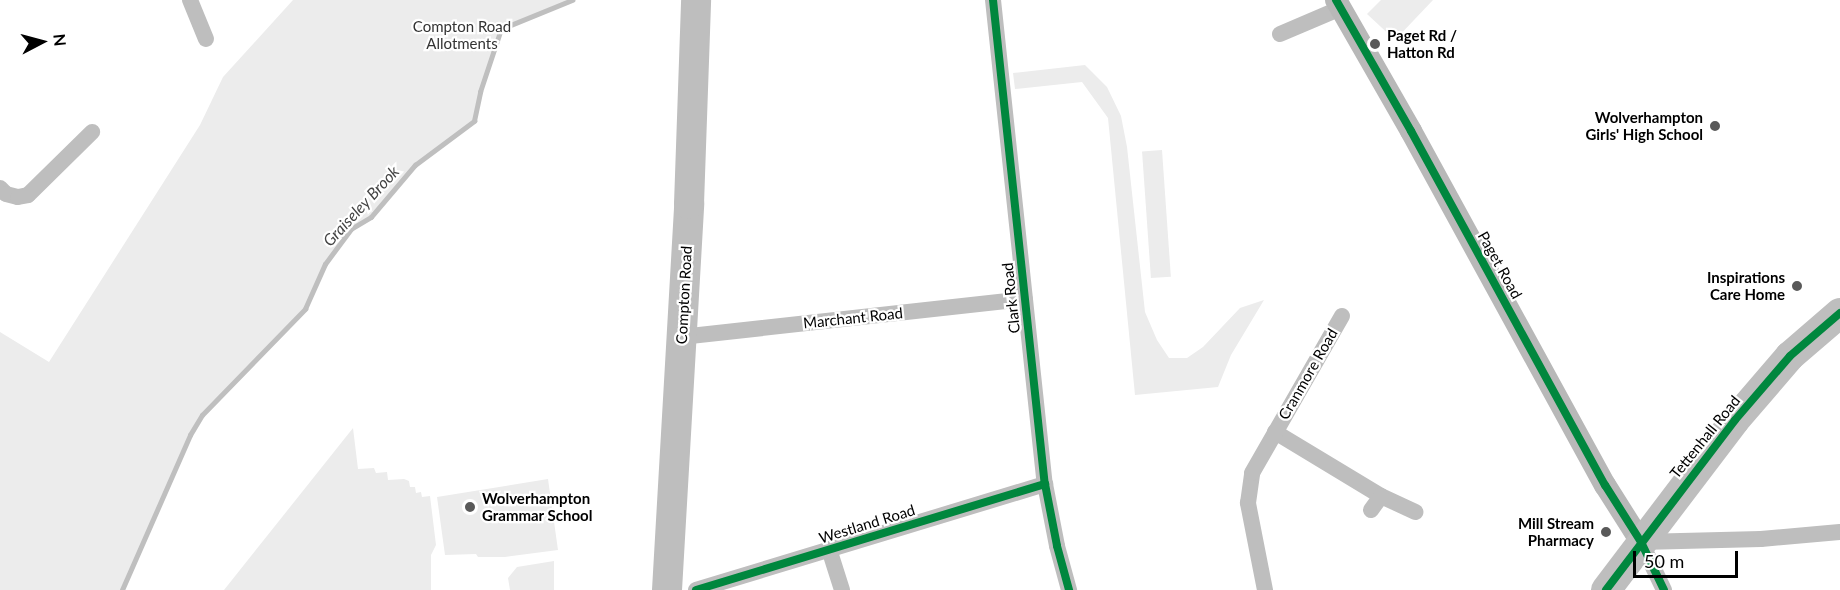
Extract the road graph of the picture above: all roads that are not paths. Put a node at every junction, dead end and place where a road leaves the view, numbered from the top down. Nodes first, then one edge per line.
1 (190, 0) edge
2 (696, 0) edge
3 (993, 0) edge
4 (1338, 4) edge
5 (1280, 34) dead end
6 (206, 39) dead end
7 (92, 132) dead end
8 (0, 188) edge
9 (1025, 299) junction
10 (1840, 313) edge
11 (1342, 316) dead end
12 (681, 337) junction
13 (1275, 432) junction
14 (1045, 484) junction
15 (1416, 512) dead end
16 (1840, 532) edge
17 (1641, 542) junction
18 (829, 549) junction
19 (667, 590) edge
20 (696, 590) edge
21 (842, 590) edge
22 (1069, 590) edge
23 (1266, 590) edge
24 (1606, 590) edge
25 (1664, 590) edge

1 - 6 street
2 - 12 highway, Compton Road
3 - 9 street, Clark Road
4 - 5 street
4 - 17 street, Paget Road
7 - 8 street
9 - 12 street, Marchant Road
9 - 14 street, Clark Road
10 - 17 highway, Tettenhall Road
11 - 13 street, Cranmore Road
12 - 19 highway, Compton Road
13 - 15 street, Cranmore Road
13 - 23 street, Cranmore Road
14 - 18 street, Westland Road
14 - 22 street, Clark Road
16 - 17 street
17 - 24 highway, Tettenhall Road
17 - 25 street
18 - 20 street, Westland Road
18 - 21 street

